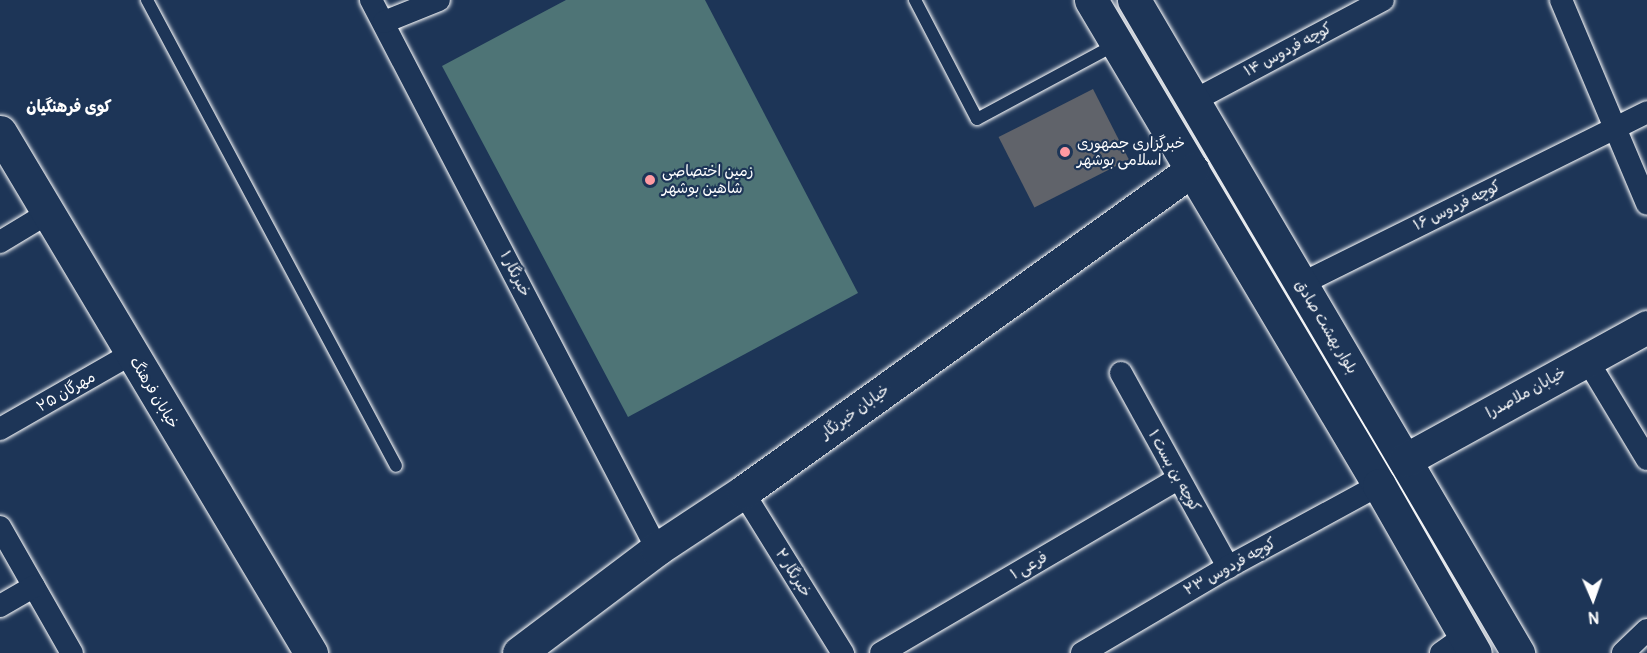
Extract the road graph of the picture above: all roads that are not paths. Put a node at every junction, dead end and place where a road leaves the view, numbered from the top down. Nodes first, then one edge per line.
1 (147, 0) edge
2 (371, 0) edge
3 (439, 0) edge
4 (915, 0) edge
5 (1091, 0) edge
6 (1134, 0) edge
7 (1383, 0) edge
8 (1561, 0) edge
9 (384, 22) junction
10 (1117, 43) junction
11 (1192, 101) junction
12 (1647, 112) edge
13 (1614, 128) junction
14 (0, 132) edge
15 (1192, 170) junction
16 (1647, 204) edge
17 (48, 213) junction
18 (8, 238) edge
19 (1300, 284) junction
20 (1647, 327) edge
21 (131, 354) junction
22 (1586, 358) junction
23 (1121, 373) dead end
24 (0, 429) edge
25 (1647, 459) edge
26 (1405, 460) junction
27 (396, 466) dead end
28 (1178, 479) junction
29 (1379, 485) junction
30 (743, 492) junction
31 (0, 527) edge
32 (657, 549) junction
33 (1228, 567) junction
34 (34, 586) junction
35 (0, 606) edge
36 (1647, 630) edge
37 (1460, 647) edge
38 (72, 653) edge
39 (311, 653) edge
40 (519, 653) edge
41 (843, 653) edge
42 (881, 653) edge
43 (1082, 653) edge
44 (1518, 653) edge
45 (1623, 653) edge

1 - 27 lane
2 - 9 street, خبرنگار ۱
3 - 9 street
4 - 10 lane
5 - 10 street
6 - 11 street, بلوار بهشت صادق
7 - 11 street, کوچه فردوس ۱۴
8 - 13 street
9 - 32 street, خبرنگار ۱
10 - 15 street
11 - 19 street, بلوار بهشت صادق
12 - 13 street, کوچه فردوس ۱۶
13 - 16 street
13 - 19 street, کوچه فردوس ۱۶
14 - 17 street, خیابان فرهنگ
15 - 29 street
15 - 30 street, خیابان خبرنگار
17 - 18 street
17 - 21 street, خیابان فرهنگ
19 - 26 street, بلوار بهشت صادق
20 - 22 street, خیابان ملاصدرا
21 - 24 street, مهرگان ۲۵
21 - 39 street, خیابان فرهنگ
22 - 25 street
22 - 26 street, خیابان ملاصدرا
23 - 28 street, کوچه بن بست ۱
26 - 44 street, بلوار بهشت صادق
28 - 33 street, کوچه بن بست ۱
28 - 42 street, فرعی ۱
29 - 33 street, کوچه فردوس ۲۳
29 - 37 street
30 - 32 street, خیابان خبرنگار
30 - 41 street, خبرنگار ۲
31 - 34 street
32 - 40 street, خیابان خبرنگار
33 - 43 street, کوچه فردوس ۲۳
34 - 35 street
34 - 38 street
36 - 45 street

